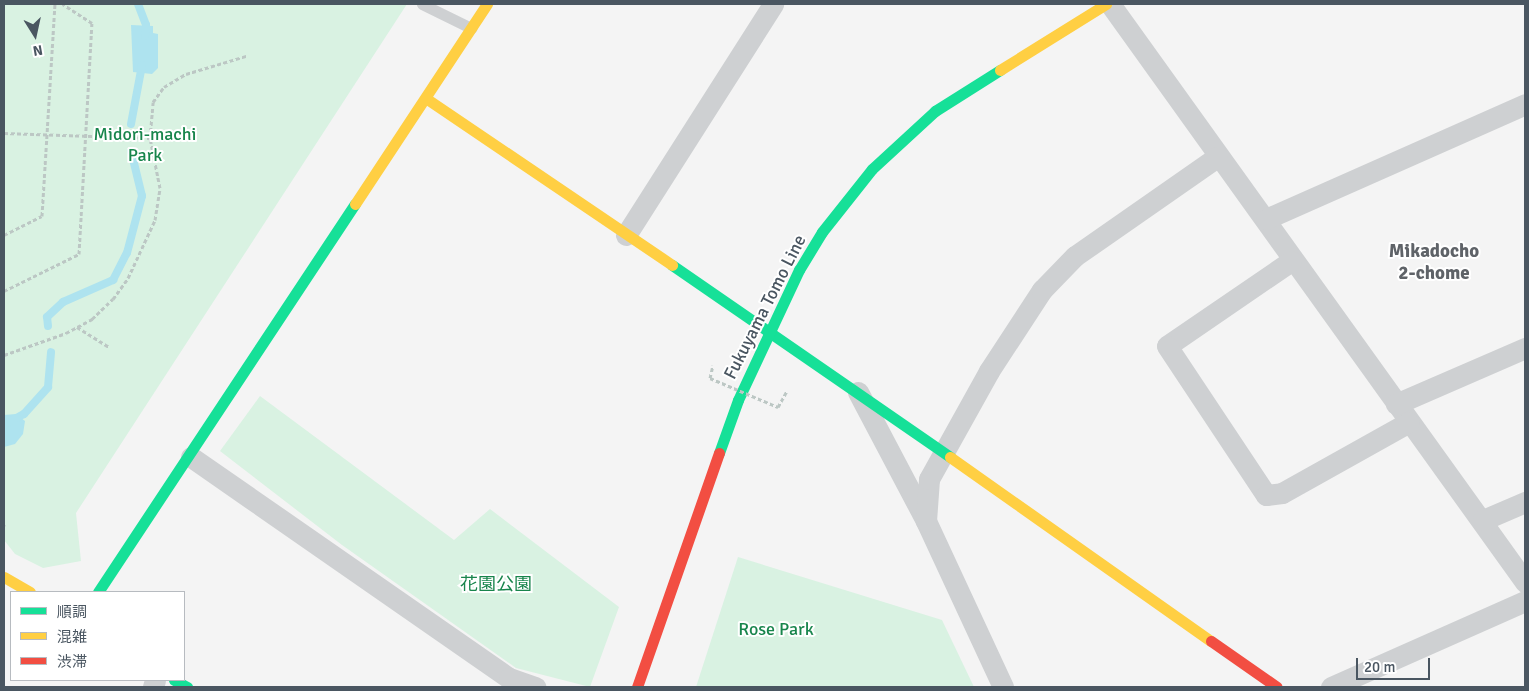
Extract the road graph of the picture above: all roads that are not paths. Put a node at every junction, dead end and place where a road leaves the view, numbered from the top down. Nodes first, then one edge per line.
1 (422, 4) edge
2 (440, 4) edge
3 (487, 4) edge
4 (772, 4) edge
5 (1106, 4) edge
6 (1110, 4) edge
7 (449, 15) junction
8 (471, 28) junction
9 (427, 99) junction
10 (1525, 104) edge
11 (1217, 157) junction
12 (1266, 219) junction
13 (626, 235) junction
14 (1291, 261) junction
15 (771, 332) junction
16 (1525, 348) edge
17 (856, 390) junction
18 (1396, 404) junction
19 (1409, 422) junction
20 (943, 452) junction
21 (191, 457) junction
22 (1525, 502) edge
23 (1483, 520) junction
24 (926, 521) junction
25 (4, 577) edge
26 (1525, 582) edge
27 (28, 591) edge
28 (99, 591) edge
29 (1525, 601) edge
30 (176, 681) edge
31 (187, 687) edge
32 (535, 687) edge
33 (637, 687) edge
34 (1003, 687) edge
35 (1277, 687) edge
36 (1331, 687) edge

1 - 7 lane
2 - 7 lane
3 - 8 street
4 - 13 street
5 - 15 street, Fukuyama Tomo Line
6 - 11 street
7 - 8 lane
8 - 9 street
9 - 13 street
9 - 21 street
10 - 12 street
11 - 12 street
11 - 20 street
12 - 14 street
13 - 15 street
14 - 18 street
14 - 19 street
15 - 17 street
15 - 33 street, Fukuyama Tomo Line
16 - 18 street
17 - 20 street
17 - 24 street
18 - 19 street
19 - 23 street
20 - 24 street
20 - 35 street
21 - 28 street
21 - 32 street
22 - 23 street
23 - 26 street
24 - 34 street
25 - 27 street
29 - 36 street
30 - 31 street

